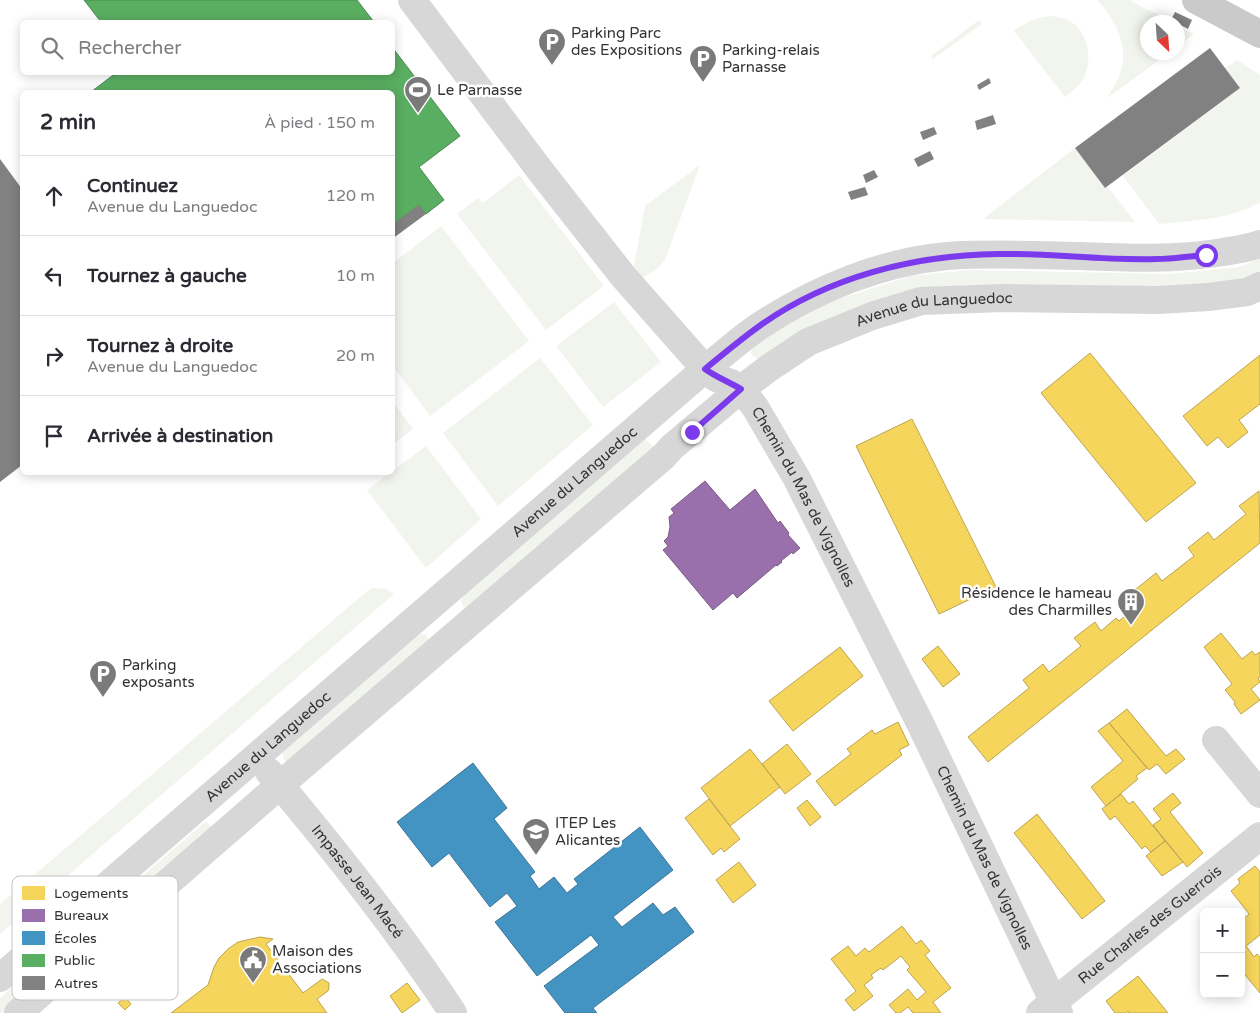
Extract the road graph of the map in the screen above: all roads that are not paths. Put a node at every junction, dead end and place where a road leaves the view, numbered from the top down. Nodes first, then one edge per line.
1 (412, 0) edge
2 (1196, 0) edge
3 (1260, 34) edge
4 (1260, 244) edge
5 (1260, 286) edge
6 (705, 369) junction
7 (741, 389) junction
8 (1216, 740) dead end
9 (256, 756) junction
10 (280, 785) junction
11 (1260, 794) edge
12 (1260, 836) edge
13 (118, 876) edge
14 (175, 876) edge
15 (12, 968) edge
16 (0, 978) edge
17 (33, 1000) edge
18 (1051, 1009) edge
19 (18, 1013) edge
20 (453, 1013) edge

1 - 6 street, Chemin du Mas de Vignolles
2 - 3 main road
4 - 6 street, Avenue du Languedoc
5 - 7 street, Avenue du Languedoc
6 - 7 street, Chemin du Mas de Vignolles
6 - 9 street, Avenue du Languedoc
7 - 10 street, Avenue du Languedoc
7 - 18 street, Chemin du Mas de Vignolles
8 - 11 street
9 - 10 street, Impasse Jean Macé
9 - 13 street, Avenue du Languedoc
10 - 14 street, Avenue du Languedoc
10 - 20 street, Impasse Jean Macé
12 - 18 street, Rue Charles des Guerrois
15 - 16 street, Avenue du Languedoc
17 - 19 street, Avenue du Languedoc

